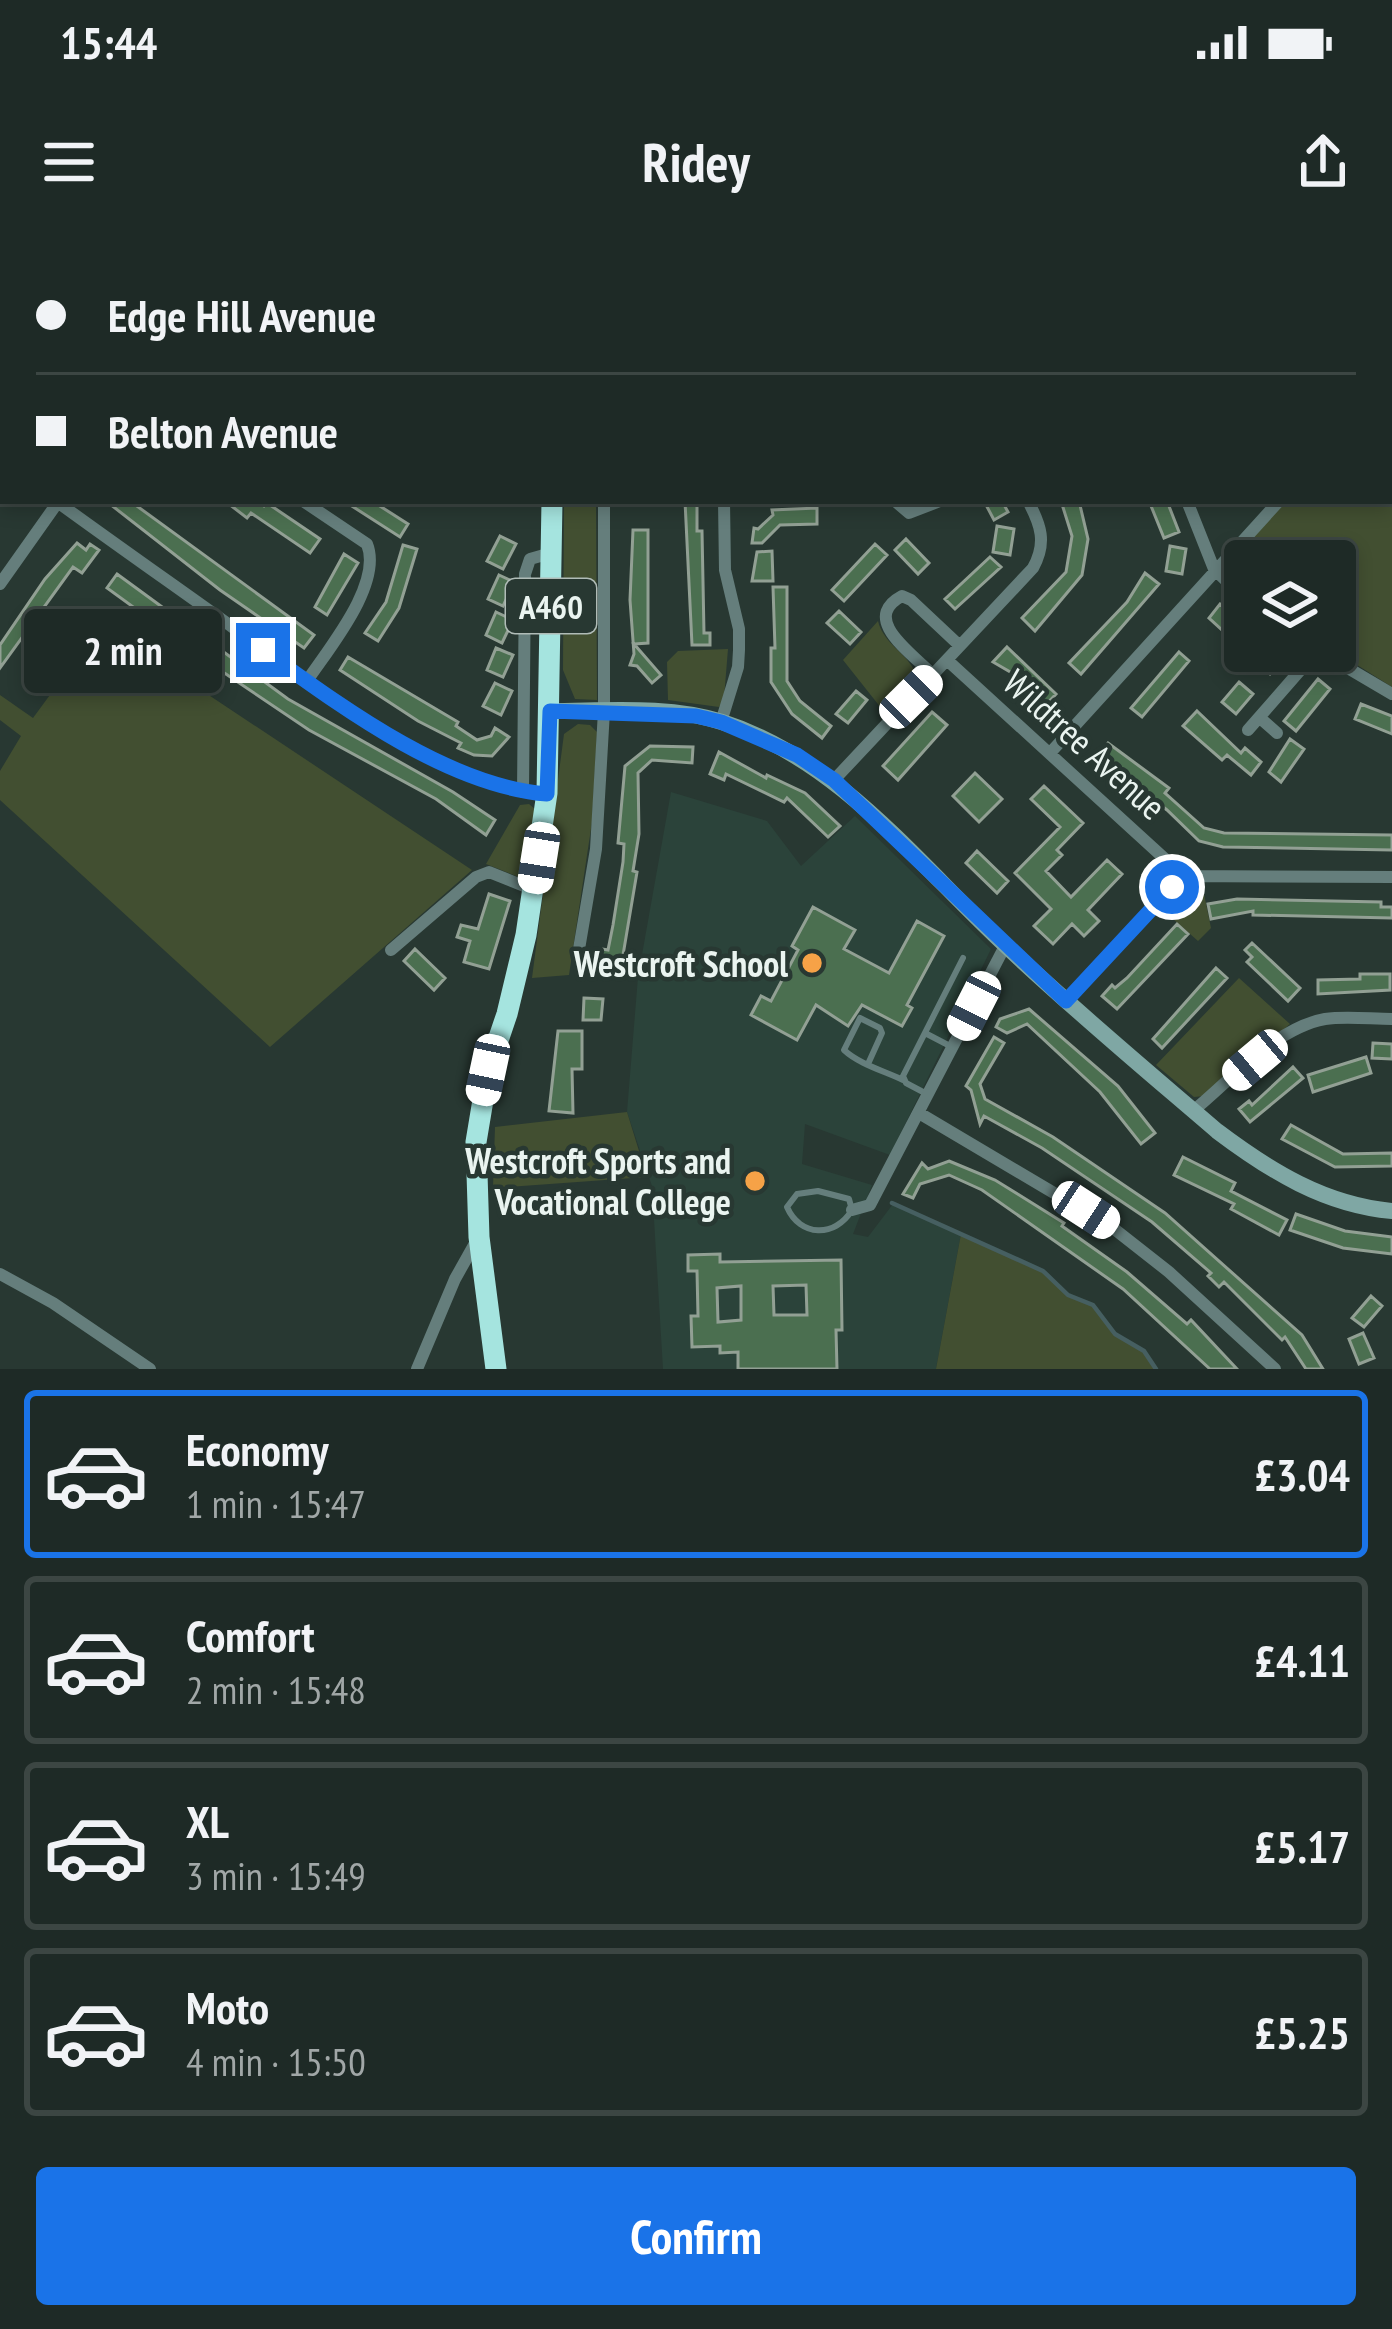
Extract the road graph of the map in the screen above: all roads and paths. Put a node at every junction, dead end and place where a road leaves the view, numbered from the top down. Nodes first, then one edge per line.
1 (56, 504) edge
2 (60, 504) edge
3 (307, 504) edge
4 (552, 504) edge
5 (604, 504) edge
6 (724, 504) edge
7 (898, 504) edge
8 (932, 504) edge
9 (1030, 504) edge
10 (1188, 504) edge
11 (1276, 504) edge
12 (551, 553) junction
13 (1214, 568) junction
14 (1224, 578) edge
15 (0, 584) edge
16 (960, 646) junction
17 (947, 659) junction
18 (1300, 672) edge
19 (1354, 672) edge
20 (933, 675) junction
21 (308, 681) junction
22 (1392, 694) edge
23 (550, 711) junction
24 (604, 711) junction
25 (1260, 718) junction
26 (721, 722) junction
27 (1248, 730) dead end
28 (1277, 734) dead end
29 (1051, 752) junction
30 (834, 780) junction
31 (523, 792) junction
32 (547, 794) junction
33 (1175, 876) junction
34 (1392, 877) edge
35 (534, 890) junction
36 (1005, 946) junction
37 (391, 950) dead end
38 (578, 955) dead end
39 (963, 958) dead end
40 (1066, 1001) junction
41 (1392, 1019) edge
42 (925, 1034) junction
43 (953, 1048) junction
44 (868, 1064) junction
45 (903, 1080) junction
46 (928, 1095) junction
47 (1193, 1111) junction
48 (919, 1113) junction
49 (1392, 1210) edge
50 (849, 1216) junction
51 (478, 1237) junction
52 (0, 1274) edge
53 (150, 1369) edge
54 (417, 1369) edge
55 (496, 1369) edge
56 (1275, 1369) edge

1 - 15 street
2 - 21 street
3 - 21 street
4 - 12 highway, A460
5 - 24 street
6 - 26 street
7 - 8 street
9 - 16 street
10 - 13 street
11 - 13 street
12 - 23 highway, A460
12 - 31 street
13 - 14 street
13 - 29 street
16 - 17 street
16 - 20 street
17 - 20 street
17 - 29 street, Wildtree Avenue
18 - 25 street
19 - 22 street
20 - 30 street
21 - 31 street
23 - 24 street
23 - 32 highway, A460
24 - 26 street
24 - 38 street
25 - 27 street
25 - 28 street
26 - 30 street
29 - 33 street, Wildtree Avenue
30 - 36 street
31 - 32 street
32 - 35 highway, A460
33 - 34 street
33 - 40 street
35 - 37 street
35 - 51 highway, A460
36 - 40 street
36 - 43 street
39 - 42 lane
40 - 47 street
41 - 47 street
42 - 43 lane
42 - 45 lane
43 - 46 street
44 - 44 lane
44 - 45 lane
45 - 46 lane
46 - 48 street
47 - 49 street
48 - 50 street
48 - 56 street
50 - 50 lane
51 - 54 street
51 - 55 highway, A460
52 - 53 street

